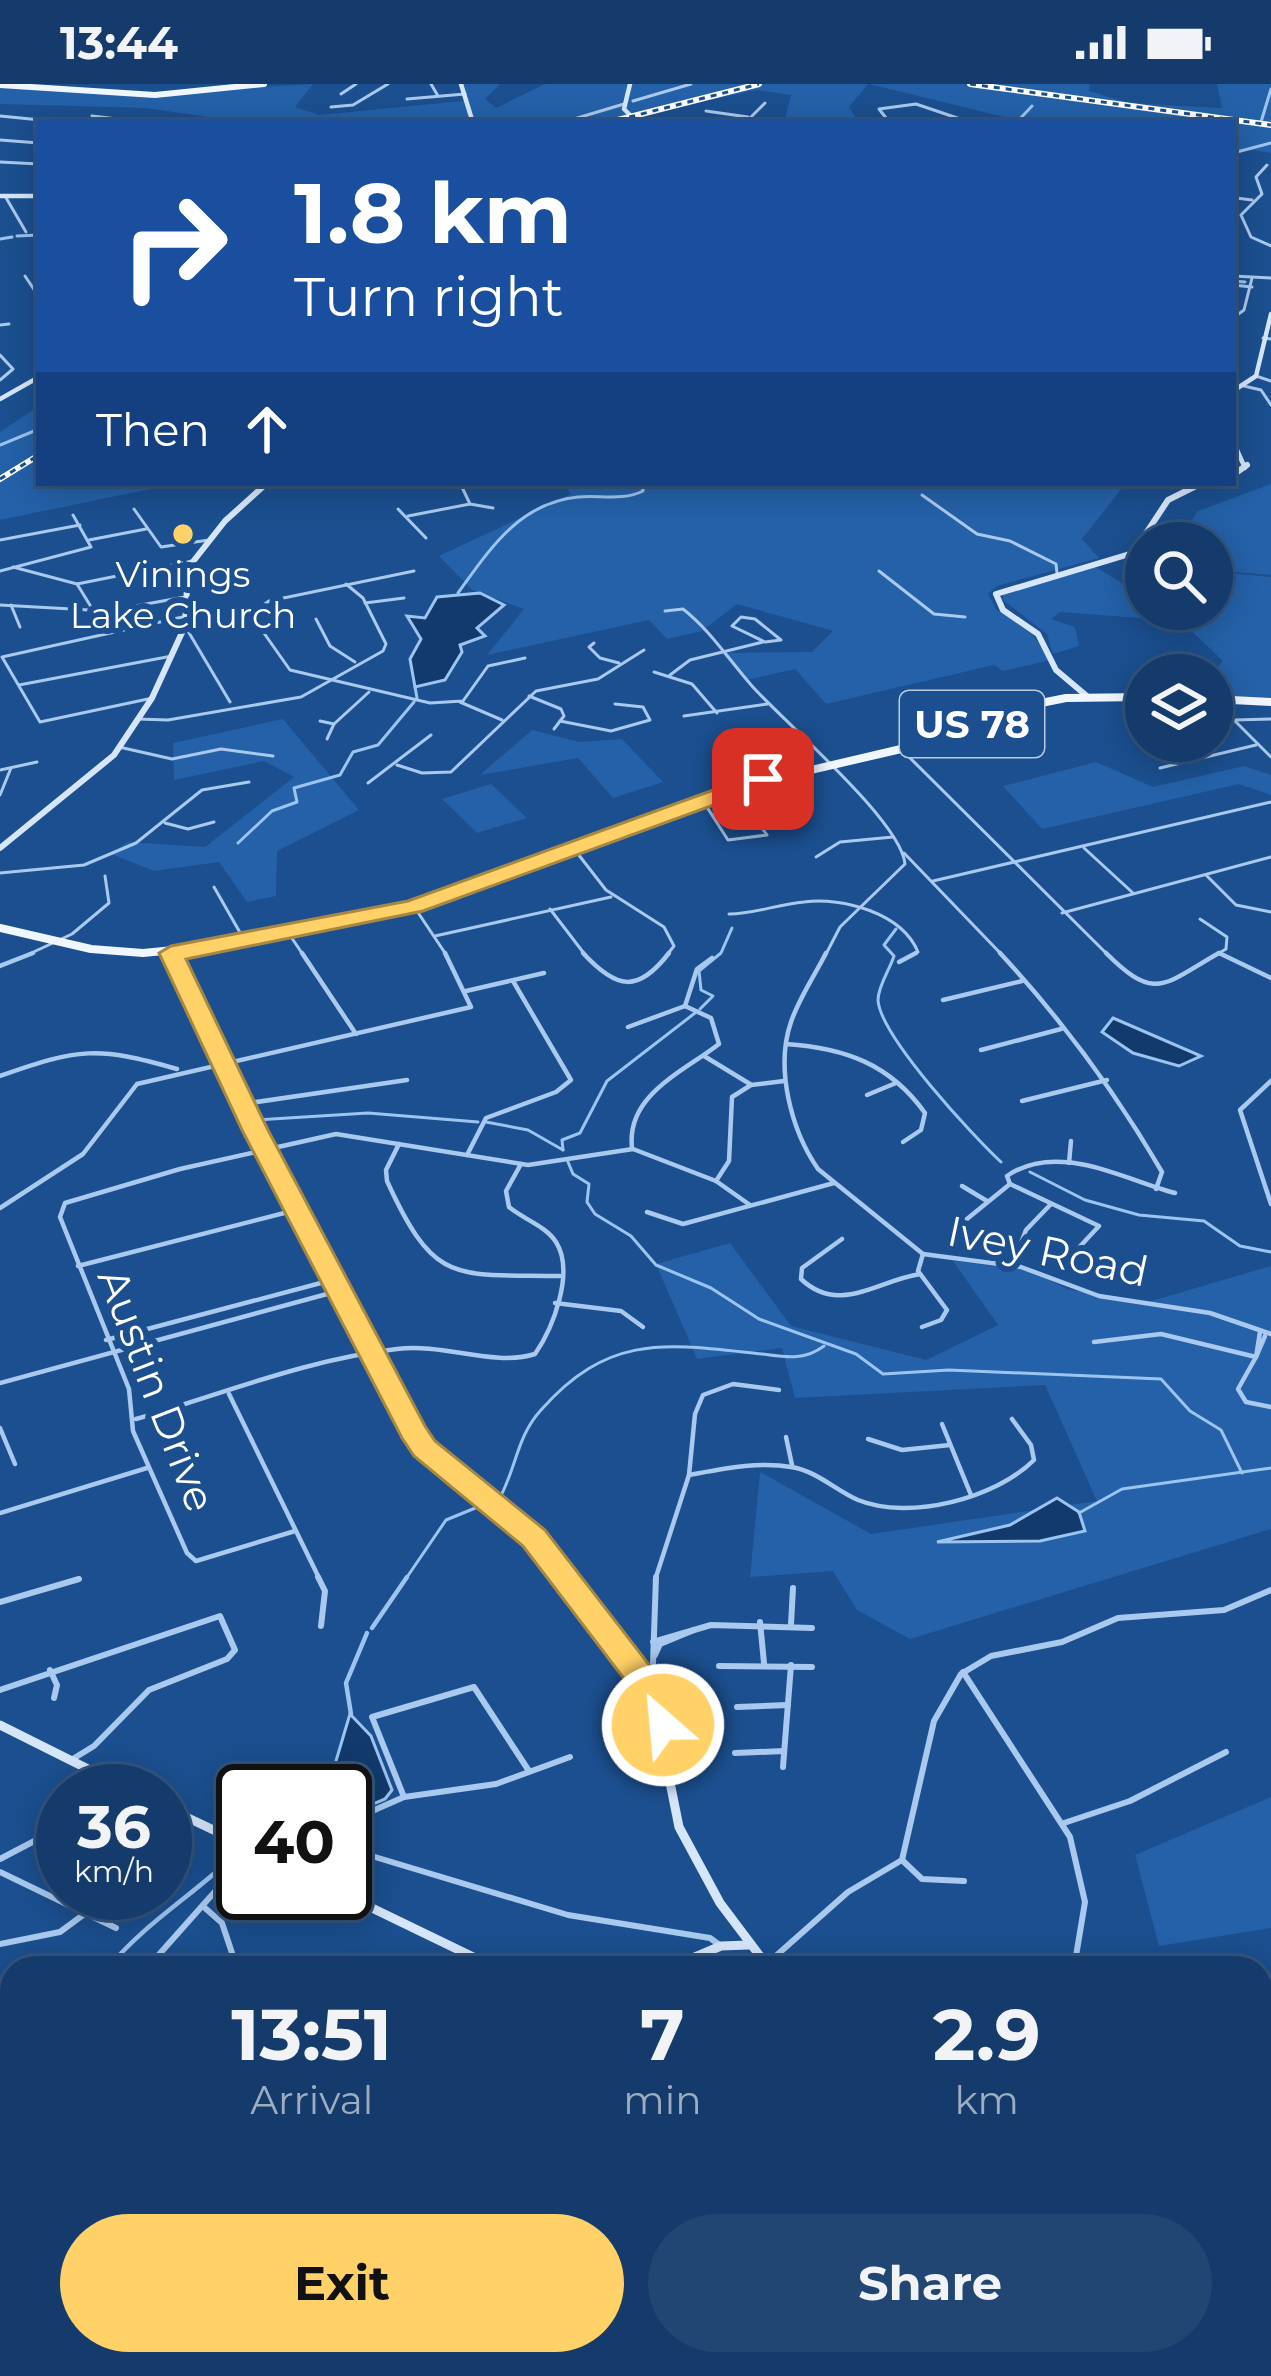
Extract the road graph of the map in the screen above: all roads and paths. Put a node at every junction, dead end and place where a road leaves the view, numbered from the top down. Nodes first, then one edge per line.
1 (260, 84) edge
2 (356, 84) edge
3 (388, 84) edge
4 (430, 84) edge
5 (461, 84) edge
6 (630, 84) edge
7 (650, 84) edge
8 (691, 84) edge
9 (2, 85) edge
10 (341, 94) dead end
11 (465, 94) junction
12 (438, 96) junction
13 (887, 96) dead end
14 (645, 97) junction
15 (629, 98) junction
16 (407, 99) dead end
17 (765, 103) dead end
18 (894, 103) junction
19 (331, 106) dead end
20 (624, 106) junction
21 (706, 111) dead end
22 (0, 116) edge
23 (92, 116) dead end
24 (41, 120) edge
25 (113, 120) edge
26 (472, 120) edge
27 (572, 120) edge
28 (634, 120) edge
29 (747, 120) edge
30 (886, 120) edge
31 (963, 120) edge
32 (0, 140) edge
33 (36, 143) edge
34 (0, 162) edge
35 (14, 163) junction
36 (36, 164) edge
37 (1267, 165) dead end
38 (6, 172) dead end
39 (1247, 183) dead end
40 (1257, 183) junction
41 (3, 196) edge
42 (36, 196) edge
43 (1236, 198) dead end
44 (1252, 200) junction
45 (26, 232) dead end
46 (1271, 246) edge
47 (25, 276) dead end
48 (1236, 276) edge
49 (1270, 277) edge
50 (1252, 278) junction
51 (1236, 286) edge
52 (1252, 287) junction
53 (36, 288) edge
54 (1236, 306) edge
55 (1244, 307) junction
56 (1236, 315) edge
57 (1271, 315) edge
58 (9, 324) dead end
59 (0, 325) edge
60 (1267, 338) edge
61 (1, 352) edge
62 (1256, 376) junction
63 (36, 379) edge
64 (0, 380) edge
65 (1271, 381) edge
66 (1244, 386) junction
67 (1236, 390) edge
68 (0, 399) edge
69 (1271, 405) edge
70 (1236, 446) edge
71 (1236, 473) edge
72 (264, 486) edge
73 (461, 486) edge
74 (1196, 486) edge
75 (922, 495) dead end
76 (470, 504) junction
77 (493, 508) dead end
78 (134, 509) dead end
79 (398, 509) dead end
80 (73, 515) dead end
81 (408, 516) junction
82 (80, 525) junction
83 (146, 529) junction
84 (426, 538) dead end
85 (0, 539) edge
86 (89, 540) junction
87 (209, 540) junction
88 (193, 561) junction
89 (14, 567) junction
90 (0, 571) edge
91 (414, 571) dead end
92 (878, 571) dead end
93 (1057, 573) junction
94 (77, 584) junction
95 (346, 584) junction
96 (185, 597) junction
97 (404, 598) dead end
98 (365, 603) junction
99 (0, 605) edge
100 (11, 605) junction
101 (94, 610) junction
102 (665, 611) dead end
103 (187, 616) junction
104 (965, 617) dead end
105 (316, 619) dead end
106 (185, 626) junction
107 (20, 627) dead end
108 (763, 642) junction
109 (594, 643) dead end
110 (644, 650) dead end
111 (722, 652) junction
112 (2, 656) edge
113 (172, 656) junction
114 (525, 658) dead end
115 (356, 663) junction
116 (619, 663) junction
117 (654, 672) dead end
118 (670, 675) junction
119 (328, 682) junction
120 (16, 686) junction
121 (369, 692) junction
122 (529, 696) junction
123 (1088, 697) junction
124 (1125, 697) edge
125 (152, 698) junction
126 (230, 702) dead end
127 (460, 702) junction
128 (1271, 702) edge
129 (615, 704) dead end
130 (768, 704) junction
131 (1233, 704) edge
132 (1259, 710) junction
133 (717, 712) junction
134 (139, 716) junction
135 (684, 716) dead end
136 (1271, 719) edge
137 (160, 720) junction
138 (320, 721) dead end
139 (502, 721) junction
140 (560, 722) junction
141 (334, 724) junction
142 (554, 729) dead end
143 (431, 735) dead end
144 (327, 739) dead end
145 (1256, 745) junction
146 (119, 747) junction
147 (901, 749) junction
148 (273, 756) dead end
149 (1271, 757) edge
150 (164, 758) junction
151 (37, 761) dead end
152 (828, 763) junction
153 (158, 764) dead end
154 (398, 765) junction
155 (11, 768) junction
156 (1160, 768) dead end
157 (0, 770) edge
158 (766, 778) junction
159 (249, 782) dead end
160 (368, 783) dead end
161 (0, 795) edge
162 (703, 800) junction
163 (1271, 802) edge
164 (747, 807) junction
165 (713, 815) junction
166 (214, 822) dead end
167 (165, 823) junction
168 (893, 837) junction
169 (571, 845) junction
170 (0, 848) edge
171 (1084, 848) junction
172 (904, 853) junction
173 (816, 857) dead end
174 (1271, 857) edge
175 (1013, 865) junction
176 (0, 873) edge
177 (1206, 875) junction
178 (105, 876) dead end
179 (933, 881) junction
180 (214, 887) dead end
181 (1134, 893) junction
182 (406, 896) dead end
183 (613, 896) junction
184 (414, 906) junction
185 (338, 910) dead end
186 (550, 910) junction
187 (856, 910) junction
188 (392, 912) junction
189 (1271, 912) edge
190 (1062, 913) junction
191 (730, 914) dead end
192 (1201, 919) dead end
193 (325, 926) junction
194 (0, 928) edge
195 (290, 934) junction
196 (435, 937) junction
197 (63, 941) junction
198 (246, 943) junction
199 (171, 953) junction
200 (1219, 953) junction
201 (712, 958) dead end
202 (899, 962) dead end
203 (0, 966) edge
204 (544, 974) dead end
205 (1271, 978) edge
206 (513, 981) junction
207 (1022, 981) junction
208 (466, 991) junction
209 (943, 1000) dead end
210 (685, 1006) junction
211 (628, 1027) dead end
212 (1061, 1029) junction
213 (356, 1034) junction
214 (786, 1044) junction
215 (981, 1050) dead end
216 (704, 1056) junction
217 (222, 1064) junction
218 (183, 1070) junction
219 (0, 1076) edge
220 (407, 1080) dead end
221 (784, 1081) junction
222 (1107, 1081) junction
223 (1271, 1081) edge
224 (896, 1083) junction
225 (752, 1084) junction
226 (867, 1095) dead end
227 (1022, 1101) dead end
228 (243, 1104) junction
229 (1071, 1141) dead end
230 (903, 1142) dead end
231 (399, 1144) junction
232 (265, 1148) junction
233 (633, 1149) junction
234 (467, 1156) junction
235 (1069, 1163) junction
236 (521, 1164) junction
237 (716, 1181) junction
238 (834, 1183) junction
239 (1010, 1184) junction
240 (962, 1186) dead end
241 (1156, 1189) junction
242 (1175, 1193) dead end
243 (987, 1201) junction
244 (1051, 1204) junction
245 (1271, 1204) edge
246 (751, 1205) junction
247 (0, 1208) edge
248 (296, 1210) junction
249 (647, 1212) dead end
250 (962, 1223) dead end
251 (842, 1239) dead end
252 (923, 1255) junction
253 (1073, 1262) dead end
254 (1012, 1266) junction
255 (78, 1267) junction
256 (920, 1274) junction
257 (560, 1276) junction
258 (332, 1280) junction
259 (338, 1291) junction
260 (555, 1303) junction
261 (643, 1327) dead end
262 (922, 1327) dead end
263 (1266, 1333) edge
264 (106, 1340) junction
265 (1094, 1342) dead end
266 (110, 1353) junction
267 (370, 1353) junction
268 (1256, 1357) junction
269 (1266, 1359) dead end
270 (0, 1383) edge
271 (779, 1390) dead end
272 (229, 1394) junction
273 (1271, 1407) edge
274 (1012, 1419) dead end
275 (134, 1420) junction
276 (943, 1424) dead end
277 (0, 1428) edge
278 (786, 1437) dead end
279 (868, 1439) dead end
280 (950, 1445) junction
281 (15, 1464) dead end
282 (791, 1466) junction
283 (147, 1468) junction
284 (689, 1475) junction
285 (970, 1495) junction
286 (0, 1513) edge
287 (295, 1531) junction
288 (79, 1579) dead end
289 (794, 1588) dead end
290 (1271, 1590) edge
291 (0, 1602) edge
292 (760, 1622) junction
293 (791, 1625) junction
294 (321, 1626) dead end
295 (812, 1628) dead end
296 (657, 1643) junction
297 (764, 1663) junction
298 (791, 1665) junction
299 (719, 1666) dead end
300 (812, 1667) dead end
301 (50, 1670) junction
302 (963, 1672) junction
303 (0, 1690) edge
304 (652, 1693) junction
305 (54, 1698) dead end
306 (788, 1705) junction
307 (737, 1707) dead end
308 (0, 1725) edge
309 (784, 1751) junction
310 (1226, 1752) dead end
311 (735, 1753) dead end
312 (570, 1757) dead end
313 (70, 1760) junction
314 (78, 1764) edge
315 (783, 1766) dead end
316 (529, 1771) junction
317 (404, 1797) junction
318 (372, 1811) edge
319 (1064, 1823) junction
320 (36, 1840) edge
321 (372, 1856) edge
322 (0, 1859) edge
323 (902, 1860) junction
324 (0, 1872) edge
325 (964, 1881) dead end
326 (36, 1890) edge
327 (216, 1894) edge
328 (205, 1908) junction
329 (372, 1908) edge
330 (75, 1920) edge
331 (99, 1920) edge
332 (116, 1928) dead end
333 (0, 1944) edge
334 (750, 1945) junction
335 (721, 1946) junction
336 (159, 1956) edge
337 (233, 1956) edge
338 (471, 1956) edge
339 (697, 1956) edge
340 (759, 1956) edge
341 (779, 1956) edge
342 (1076, 1956) edge

1 - 9 main road
2 - 10 street
3 - 19 street
4 - 12 street
5 - 11 street
6 - 15 street
7 - 14 street
8 - 14 street
11 - 12 street
11 - 26 street
12 - 16 street
13 - 18 street
14 - 15 street
14 - 15 street
15 - 20 street
17 - 29 street
18 - 30 street
18 - 31 street
20 - 27 street
20 - 28 street
21 - 29 street
22 - 24 street
23 - 25 street
32 - 33 street
34 - 35 street
35 - 36 street
35 - 38 street
37 - 40 street
39 - 40 street
40 - 44 street
41 - 42 street
41 - 45 street
43 - 44 street
44 - 46 street
47 - 53 street
48 - 50 street
49 - 50 street
50 - 52 street
51 - 52 street
52 - 55 street
54 - 55 street
55 - 56 street
57 - 60 street
58 - 59 street
60 - 62 street
61 - 64 street
62 - 65 street
62 - 66 street
63 - 68 street
66 - 67 street
66 - 69 street
70 - 71 street
72 - 87 street
73 - 76 street
74 - 93 street
75 - 93 street
76 - 77 street
76 - 81 street
78 - 83 street
79 - 81 street
80 - 82 street
81 - 84 street
82 - 85 street
82 - 86 street
83 - 86 street
83 - 87 street
86 - 89 street
87 - 88 street
88 - 94 street
88 - 96 street
89 - 90 street
89 - 94 street
91 - 95 street
92 - 104 street
93 - 123 street
94 - 101 street
95 - 98 street
95 - 119 street
96 - 101 street
96 - 103 street
97 - 98 street
98 - 115 street
99 - 100 street
100 - 101 street
100 - 107 street
102 - 111 street
103 - 106 street
103 - 112 street
105 - 115 street
106 - 113 street
106 - 126 street
108 - 108 street
108 - 111 street
109 - 116 street
110 - 116 street
111 - 118 street
111 - 130 street
112 - 120 street
113 - 120 street
113 - 125 street
114 - 127 street
115 - 119 street
116 - 122 street
117 - 118 street
118 - 133 street
119 - 121 street
119 - 137 street
120 - 125 street
121 - 127 street
121 - 141 street
122 - 139 street
122 - 140 street
123 - 124 main road, US 78
123 - 147 main road, US 78
125 - 134 street
127 - 139 street
128 - 132 main road
129 - 140 street
130 - 133 street
130 - 152 street
131 - 132 main road
132 - 136 street
132 - 145 street
133 - 135 street
134 - 137 street
134 - 137 street
134 - 146 street
138 - 141 street
139 - 154 street
140 - 142 street
141 - 144 street
143 - 154 street
145 - 149 street
145 - 156 street
146 - 150 street
146 - 170 street
147 - 152 main road, US 78
147 - 175 street
148 - 150 street
150 - 153 street
151 - 155 street
152 - 158 main road, US 78
152 - 168 street
154 - 160 street
155 - 157 street
155 - 161 street
158 - 162 main road, US 78
158 - 164 street
159 - 167 street
162 - 165 street
162 - 169 main road, US 78
163 - 171 street
164 - 165 street
164 - 165 street
166 - 167 street
167 - 176 street
168 - 172 street
168 - 173 street
169 - 183 street
169 - 184 main road, US 78
171 - 175 street
171 - 181 street
172 - 179 street
172 - 187 street
174 - 177 street
175 - 179 street
175 - 190 street
177 - 181 street
177 - 189 street
178 - 197 street
179 - 207 street
180 - 198 street
181 - 190 street
182 - 188 main road
183 - 186 street
183 - 186 street
184 - 188 main road, US 78
184 - 196 street
185 - 193 main road
186 - 196 street
187 - 191 street
187 - 202 street
187 - 214 street
188 - 193 main road, US 78
190 - 200 street
192 - 200 street
193 - 195 main road, US 78
194 - 197 main road, US 78
195 - 198 main road, US 78
195 - 213 street
196 - 208 street
197 - 199 main road, US 78
197 - 203 street
198 - 199 main road, US 78
199 - 217 street
200 - 205 street
201 - 210 street
204 - 206 street
206 - 208 street
206 - 234 street
207 - 209 street
207 - 212 street
208 - 213 street
210 - 211 street
210 - 216 street
212 - 215 street
212 - 222 street
213 - 217 street
214 - 221 street
214 - 224 street
216 - 225 street
216 - 233 street
217 - 218 street
217 - 228 street
218 - 219 street
218 - 247 street
220 - 228 street
221 - 225 street
221 - 238 street, Ivey Road
222 - 227 street
222 - 241 street
223 - 245 street
224 - 226 street
224 - 230 street
225 - 237 street
228 - 232 street
229 - 235 street
231 - 232 street
231 - 234 street
231 - 257 street
232 - 248 street
232 - 255 street, Austin Drive
233 - 236 street
233 - 237 street
234 - 236 street
235 - 239 street
235 - 241 street
236 - 257 street
237 - 246 street
238 - 246 street
238 - 252 street, Ivey Road
239 - 243 street
239 - 244 street
240 - 243 street
241 - 242 street
243 - 250 street
244 - 253 street
244 - 254 street
246 - 249 street
248 - 255 street
248 - 258 street
251 - 256 street
252 - 254 street, Ivey Road
252 - 256 street
254 - 263 street, Ivey Road
255 - 264 street, Austin Drive
256 - 262 street
257 - 260 street
258 - 259 street
258 - 264 street
259 - 266 street
259 - 267 street
260 - 261 street
260 - 267 street
263 - 268 street
264 - 266 street, Austin Drive
265 - 268 street
266 - 270 street
266 - 275 street, Austin Drive
267 - 272 street
267 - 304 street
268 - 269 street
268 - 273 street
271 - 284 street
272 - 275 street
272 - 287 street
274 - 285 street
275 - 283 street, Austin Drive
276 - 280 street
277 - 281 street
278 - 282 street
279 - 280 street
280 - 285 street
282 - 284 street
282 - 285 street
283 - 286 street
283 - 287 street, Austin Drive
284 - 296 street
287 - 294 street
288 - 291 street
289 - 293 street
290 - 302 street
292 - 293 street
292 - 296 street
292 - 297 street
293 - 295 street
296 - 304 street
297 - 298 street
297 - 299 street
298 - 300 street
298 - 306 street
301 - 303 street
301 - 305 street
301 - 313 street
302 - 319 street
302 - 323 street
304 - 334 street
306 - 307 street
306 - 309 street
308 - 313 street
309 - 311 street
309 - 315 street
310 - 319 street
312 - 316 street
313 - 314 street
316 - 317 street
316 - 317 street
317 - 318 street
319 - 342 street
320 - 322 street
321 - 335 street
323 - 325 street
323 - 341 street
324 - 326 street
327 - 328 street
328 - 336 street
328 - 337 street
329 - 338 street
330 - 333 street
331 - 332 street
334 - 335 street
334 - 340 street
335 - 339 street

